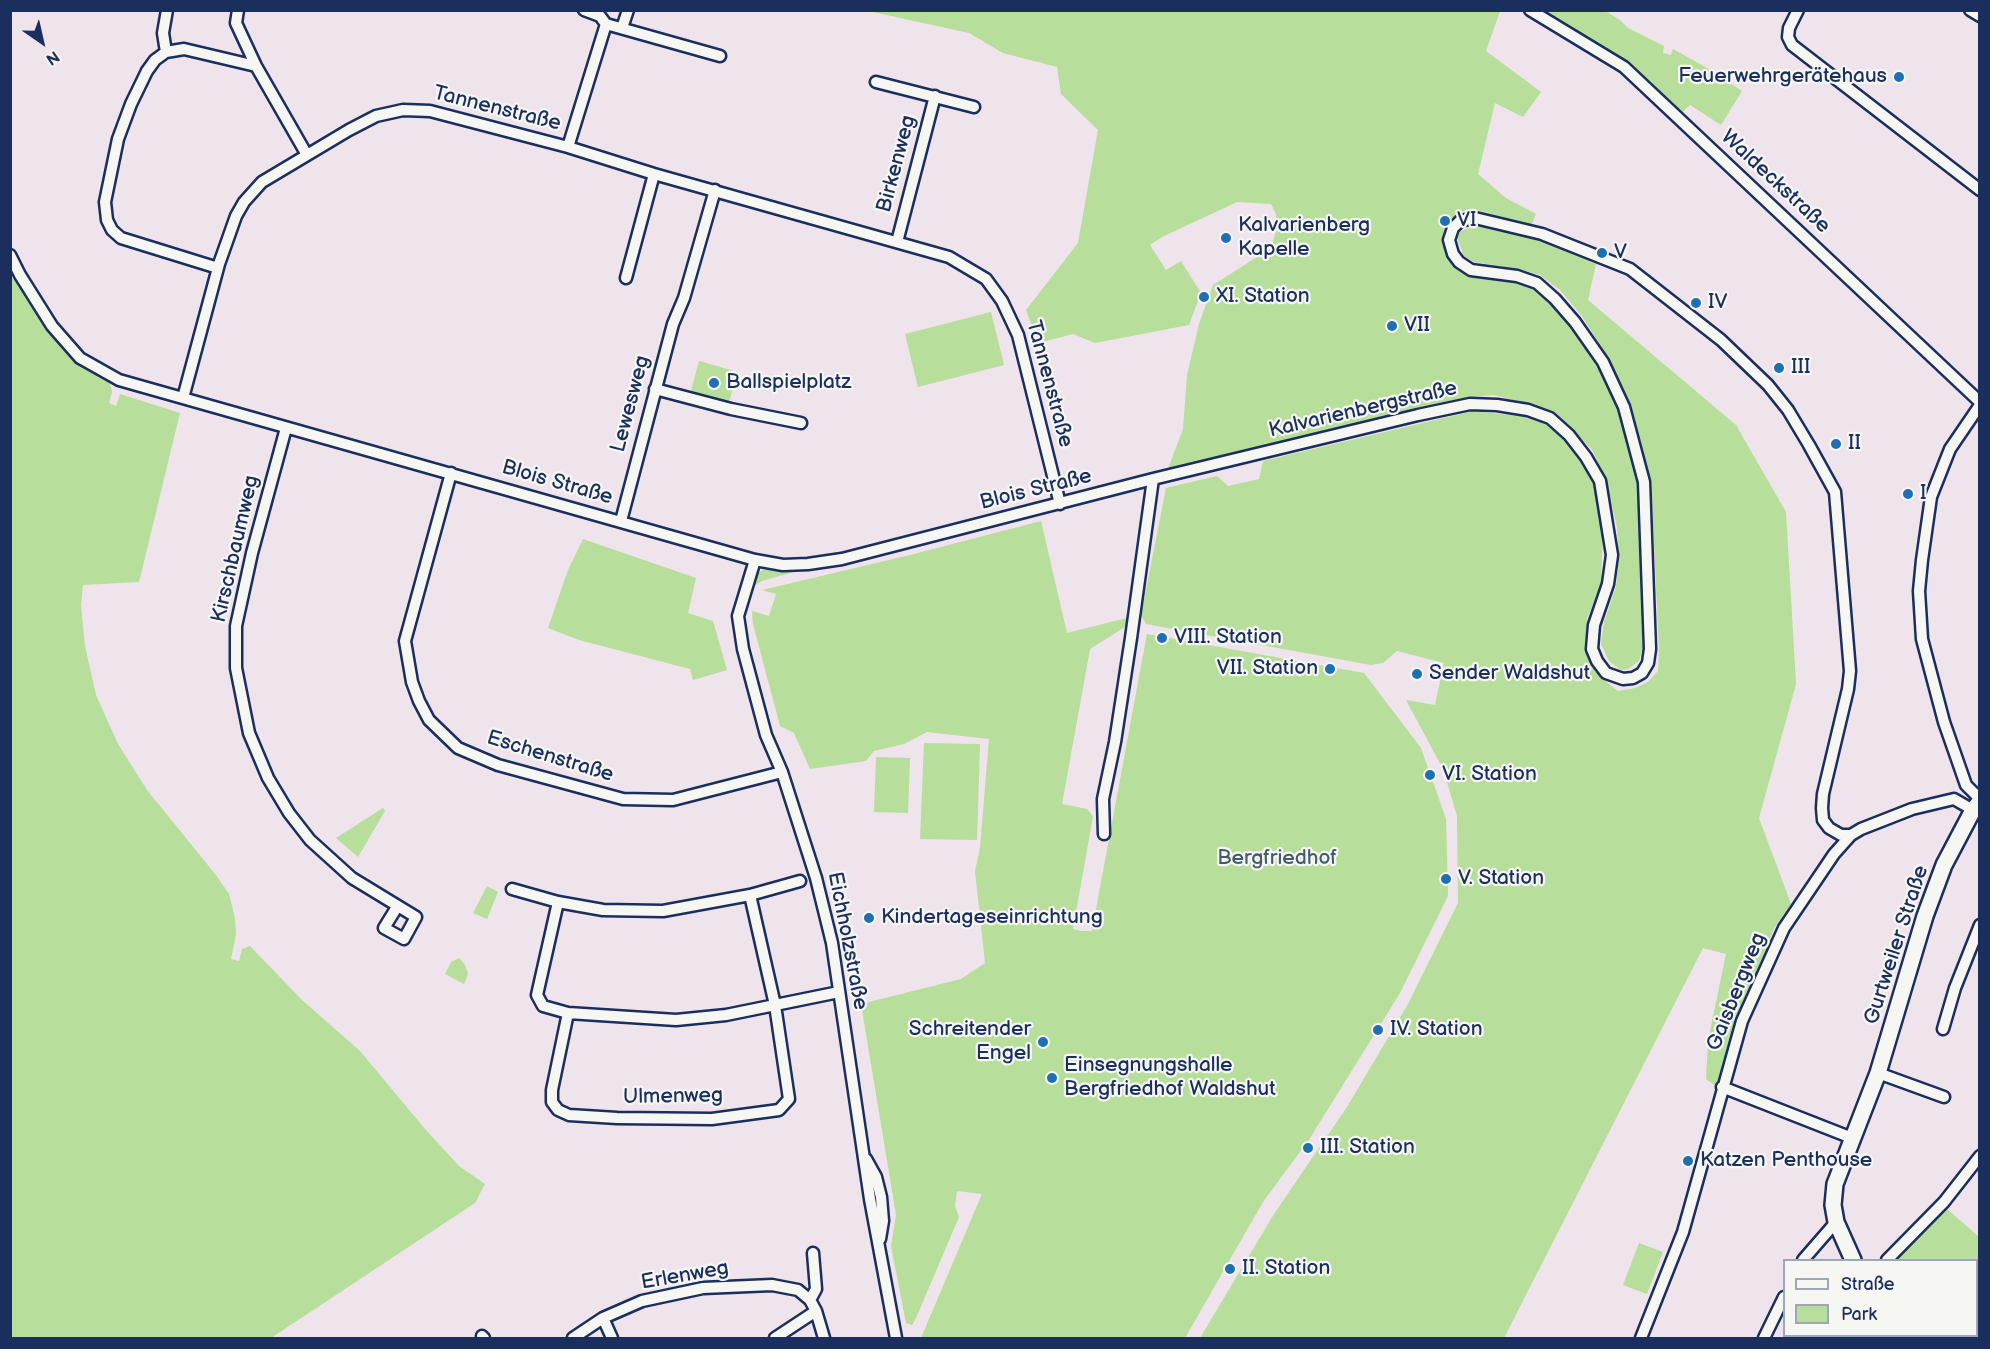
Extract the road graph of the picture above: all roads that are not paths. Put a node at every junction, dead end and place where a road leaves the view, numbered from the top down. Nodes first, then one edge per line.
1 (167, 10) edge
2 (238, 10) edge
3 (584, 10) edge
4 (628, 10) edge
5 (1530, 10) edge
6 (1798, 10) edge
7 (1970, 10) edge
8 (1980, 16) edge
9 (603, 17) edge
10 (622, 28) junction
11 (166, 52) junction
12 (720, 56) dead end
13 (256, 66) junction
14 (876, 82) dead end
15 (935, 96) junction
16 (974, 106) dead end
17 (568, 147) junction
18 (307, 155) junction
19 (654, 174) junction
20 (715, 190) junction
21 (1980, 190) edge
22 (897, 242) junction
23 (10, 255) edge
24 (218, 268) junction
25 (626, 278) dead end
26 (655, 389) junction
27 (183, 398) junction
28 (1980, 403) edge
29 (801, 423) dead end
30 (286, 428) junction
31 (451, 473) junction
32 (1153, 479) junction
33 (1060, 504) junction
34 (621, 521) junction
35 (755, 560) junction
36 (782, 772) junction
37 (1977, 803) edge
38 (1104, 834) dead end
39 (1851, 835) junction
40 (800, 881) dead end
41 (513, 889) dead end
42 (750, 895) junction
43 (558, 902) junction
44 (397, 907) dead end
45 (1980, 925) edge
46 (839, 992) junction
47 (775, 1005) junction
48 (568, 1013) junction
49 (1943, 1029) dead end
50 (1878, 1074) junction
51 (1722, 1087) junction
52 (1944, 1097) dead end
53 (1852, 1138) junction
54 (1980, 1156) edge
55 (1836, 1222) junction
56 (813, 1253) dead end
57 (1804, 1259) edge
58 (1853, 1259) edge
59 (1888, 1259) edge
60 (810, 1300) junction
61 (1783, 1300) edge
62 (816, 1311) junction
63 (603, 1318) junction
64 (573, 1338) edge
65 (612, 1338) edge
66 (775, 1338) edge
67 (824, 1338) edge
68 (896, 1338) edge
69 (1641, 1338) edge
70 (1764, 1338) edge

1 - 11 street
2 - 13 street
3 - 9 street
4 - 10 street
5 - 28 street, Waldeckstraße
6 - 21 street
7 - 8 street
9 - 10 street
9 - 17 street
10 - 12 street
11 - 13 street
11 - 24 street
13 - 18 street
14 - 15 street, Birkenweg
15 - 16 street, Birkenweg
15 - 22 street, Birkenweg
17 - 18 street, Tannenstraße
17 - 19 street, Tannenstraße
18 - 24 street, Tannenstraße
19 - 20 street, Tannenstraße
19 - 25 street
20 - 22 street, Tannenstraße
20 - 26 street, Lewesweg
22 - 33 street, Tannenstraße
23 - 27 street, Blois Straße
24 - 27 street, Tannenstraße
26 - 29 street
26 - 34 street, Lewesweg
27 - 30 street, Blois Straße
28 - 37 street
30 - 31 street, Blois Straße
30 - 44 street, Kirschbaumweg
31 - 34 street, Blois Straße
31 - 36 street, Eschenstraße
32 - 33 street, Blois Straße
32 - 38 street
32 - 39 street, Kalvarienbergstraße
33 - 35 street, Blois Straße
34 - 35 street, Blois Straße
35 - 36 street, Eichholzstraße
36 - 46 street, Eichholzstraße
37 - 39 street, Gaisbergweg
37 - 50 main road, Gurtweiler Straße
39 - 51 street, Gaisbergweg
40 - 42 street
41 - 43 street
42 - 43 street
42 - 47 street, Ulmenweg
43 - 48 street
45 - 49 street
46 - 47 street
46 - 68 street, Eichholzstraße
47 - 48 street
47 - 48 street, Ulmenweg
50 - 52 street
50 - 53 main road, Gurtweiler Straße
51 - 53 street
51 - 69 street, Gaisbergweg
53 - 55 main road, Gurtweiler Straße
54 - 59 street
55 - 57 street
55 - 58 main road, Gurtweiler Straße
56 - 60 street
60 - 62 street
60 - 63 street, Erlenweg
61 - 70 street
62 - 66 street
62 - 67 street
63 - 64 street, Erlenweg
63 - 65 street

